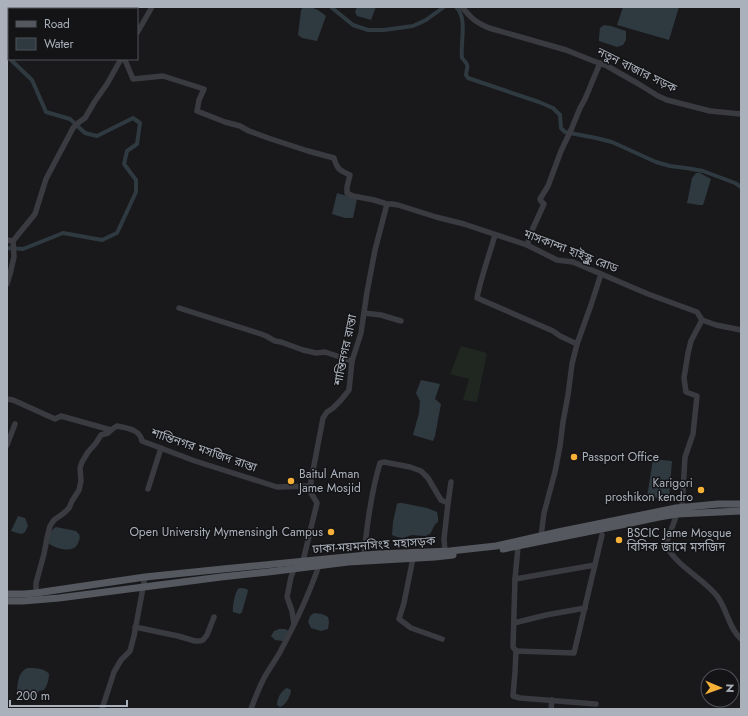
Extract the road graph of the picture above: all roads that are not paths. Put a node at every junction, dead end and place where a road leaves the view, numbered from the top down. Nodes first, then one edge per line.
1 (152, 7) edge
2 (462, 7) edge
3 (138, 31) edge
4 (120, 60) edge
5 (125, 60) edge
6 (600, 63) junction
7 (741, 114) edge
8 (387, 204) junction
9 (495, 235) junction
10 (11, 242) edge
11 (527, 245) junction
12 (601, 274) junction
13 (7, 284) edge
14 (179, 308) dead end
15 (364, 313) junction
16 (702, 320) junction
17 (401, 321) dead end
18 (741, 330) edge
19 (577, 344) junction
20 (352, 361) junction
21 (7, 399) edge
22 (15, 424) dead end
23 (111, 430) junction
24 (7, 445) edge
25 (161, 448) junction
26 (451, 482) dead end
27 (311, 486) junction
28 (148, 489) dead end
29 (448, 503) junction
30 (741, 504) edge
31 (679, 511) junction
32 (741, 511) edge
33 (602, 535) dead end
34 (541, 536) junction
35 (518, 547) junction
36 (445, 551) junction
37 (364, 555) junction
38 (413, 558) junction
39 (303, 561) junction
40 (318, 565) junction
41 (595, 565) junction
42 (294, 569) junction
43 (145, 577) junction
44 (515, 580) junction
45 (143, 587) junction
46 (36, 593) junction
47 (7, 594) edge
48 (7, 601) edge
49 (585, 608) junction
50 (214, 617) dead end
51 (514, 623) junction
52 (294, 624) junction
53 (135, 627) junction
54 (442, 639) dead end
55 (741, 639) edge
56 (516, 651) junction
57 (552, 700) junction
58 (596, 704) dead end
59 (102, 709) edge
60 (251, 709) edge
61 (551, 709) edge

1 - 3 street
2 - 6 street, নতুন বাজার সড়ক
4 - 10 street
5 - 8 street, মাসকান্দা হাইস্কুল রোড
6 - 7 street, নতুন বাজার সড়ক
6 - 11 street
8 - 9 street, মাসকান্দা হাইস্কুল রোড
8 - 15 street, শান্তিনগর রাস্তা
9 - 11 street, মাসকান্দা হাইস্কুল রোড
9 - 19 street
10 - 13 street
11 - 12 street, মাসকান্দা হাইস্কুল রোড
12 - 16 street, মাসকান্দা হাইস্কুল রোড
12 - 19 street
14 - 20 street
15 - 17 street
15 - 20 street, শান্তিনগর রাস্তা
16 - 18 street, মাসকান্দা হাইস্কুল রোড
16 - 31 street
19 - 34 street
20 - 27 street, শান্তিনগর রাস্তা
21 - 23 street, শান্তিনগর মসজিদ রাস্তা
22 - 24 street
23 - 25 street, শান্তিনগর মসজিদ রাস্তা
23 - 46 street
25 - 27 street, শান্তিনগর মসজিদ রাস্তা
25 - 28 street
26 - 29 street
27 - 39 street, শান্তিনগর রাস্তা
29 - 36 street
29 - 37 street
30 - 31 main road, ঢাকা-ময়মনসিংহ মহাসড়ক
31 - 32 main road, ঢাকা-ময়মনসিংহ মহাসড়ক
31 - 34 main road, ঢাকা-ময়মনসিংহ মহাসড়ক
31 - 35 main road, ঢাকা-ময়মনসিংহ মহাসড়ক
31 - 55 street
33 - 41 street
34 - 36 main road, ঢাকা-ময়মনসিংহ মহাসড়ক
35 - 38 main road, ঢাকা-ময়মনসিংহ মহাসড়ক
35 - 44 street
36 - 37 main road, ঢাকা-ময়মনসিংহ মহাসড়ক
37 - 39 main road, ঢাকা-ময়মনসিংহ মহাসড়ক
38 - 40 main road, ঢাকা-ময়মনসিংহ মহাসড়ক
38 - 54 street
39 - 43 main road, ঢাকা-ময়মনসিংহ মহাসড়ক
40 - 42 main road, ঢাকা-ময়মনসিংহ মহাসড়ক
40 - 52 street
41 - 44 street
41 - 49 street
42 - 45 main road, ঢাকা-ময়মনসিংহ মহাসড়ক
42 - 52 street
43 - 45 street
43 - 46 main road, ঢাকা-ময়মনসিংহ মহাসড়ক
44 - 51 street
45 - 48 main road, ঢাকা-ময়মনসিংহ মহাসড়ক
45 - 53 street
46 - 47 main road, ঢাকা-ময়মনসিংহ মহাসড়ক
49 - 51 street
49 - 56 street
50 - 53 street
51 - 56 street
52 - 60 street
53 - 59 street
56 - 57 street
57 - 58 street
57 - 61 street

